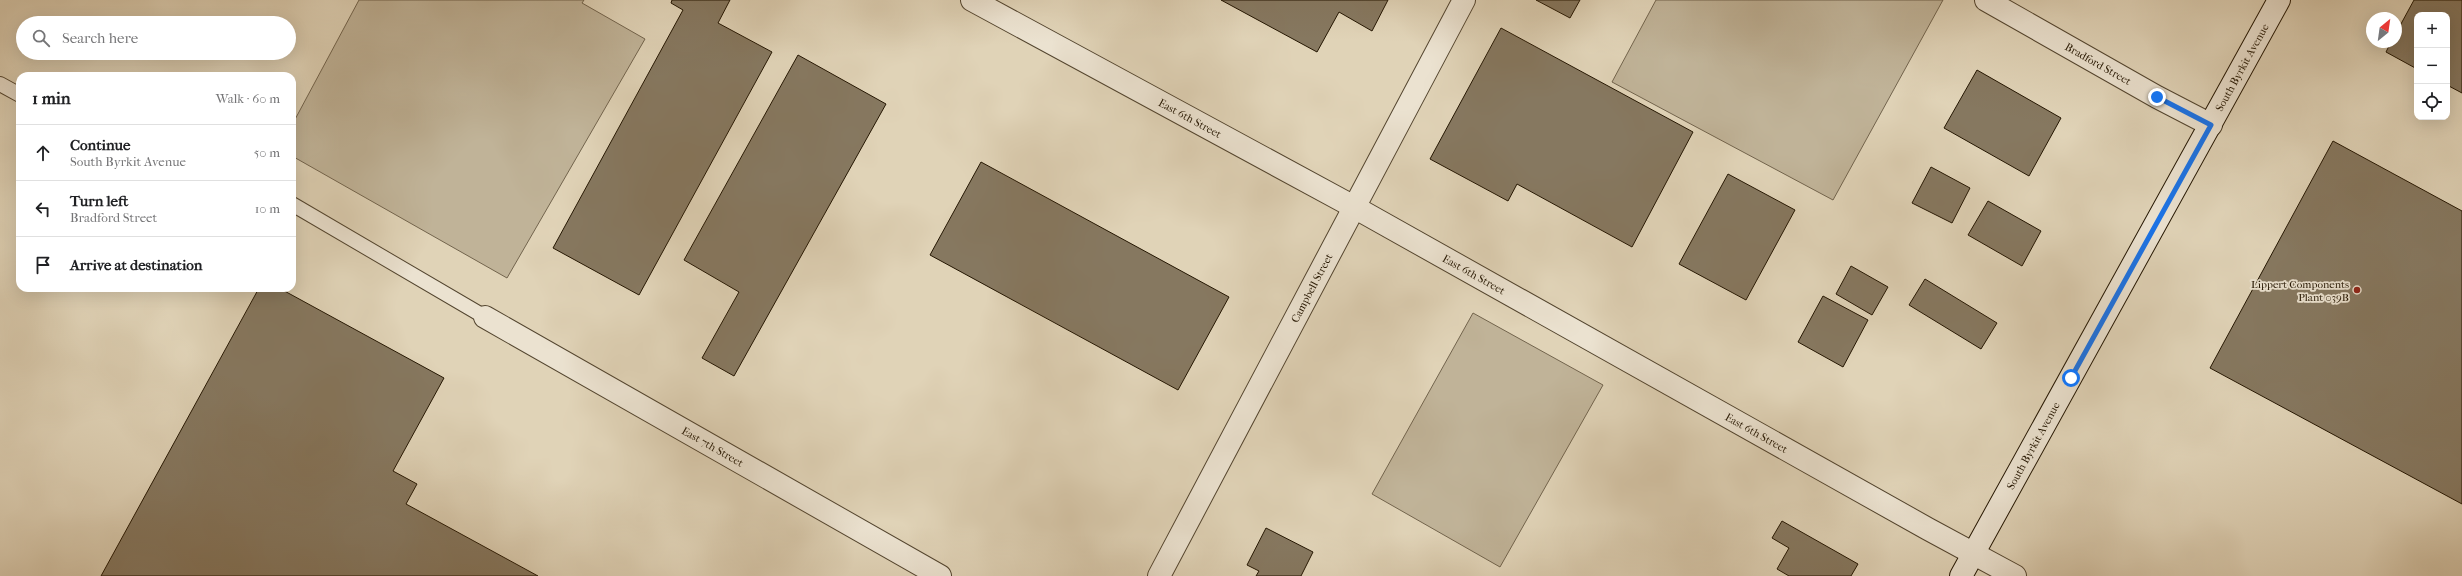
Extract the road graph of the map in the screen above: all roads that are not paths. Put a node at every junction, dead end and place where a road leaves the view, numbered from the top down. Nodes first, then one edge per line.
1 (972, 0) edge
2 (1464, 0) edge
3 (1986, 0) edge
4 (2279, 0) edge
5 (0, 84) edge
6 (16, 93) edge
7 (2211, 125) junction
8 (296, 206) edge
9 (1354, 208) junction
10 (485, 317) joint
11 (1974, 553) junction
12 (940, 576) edge
13 (1159, 576) edge
14 (1961, 576) edge
15 (2015, 576) edge

1 - 9 street, East 6th Street
2 - 9 street, Campbell Street
3 - 7 street, Bradford Street
4 - 7 street, South Byrkit Avenue
5 - 6 lane
7 - 11 street, South Byrkit Avenue
8 - 10 lane
9 - 11 street, East 6th Street
9 - 13 street, Campbell Street
10 - 12 street, East 7th Street
11 - 14 street, South Byrkit Avenue
11 - 15 street, East 6th Street

